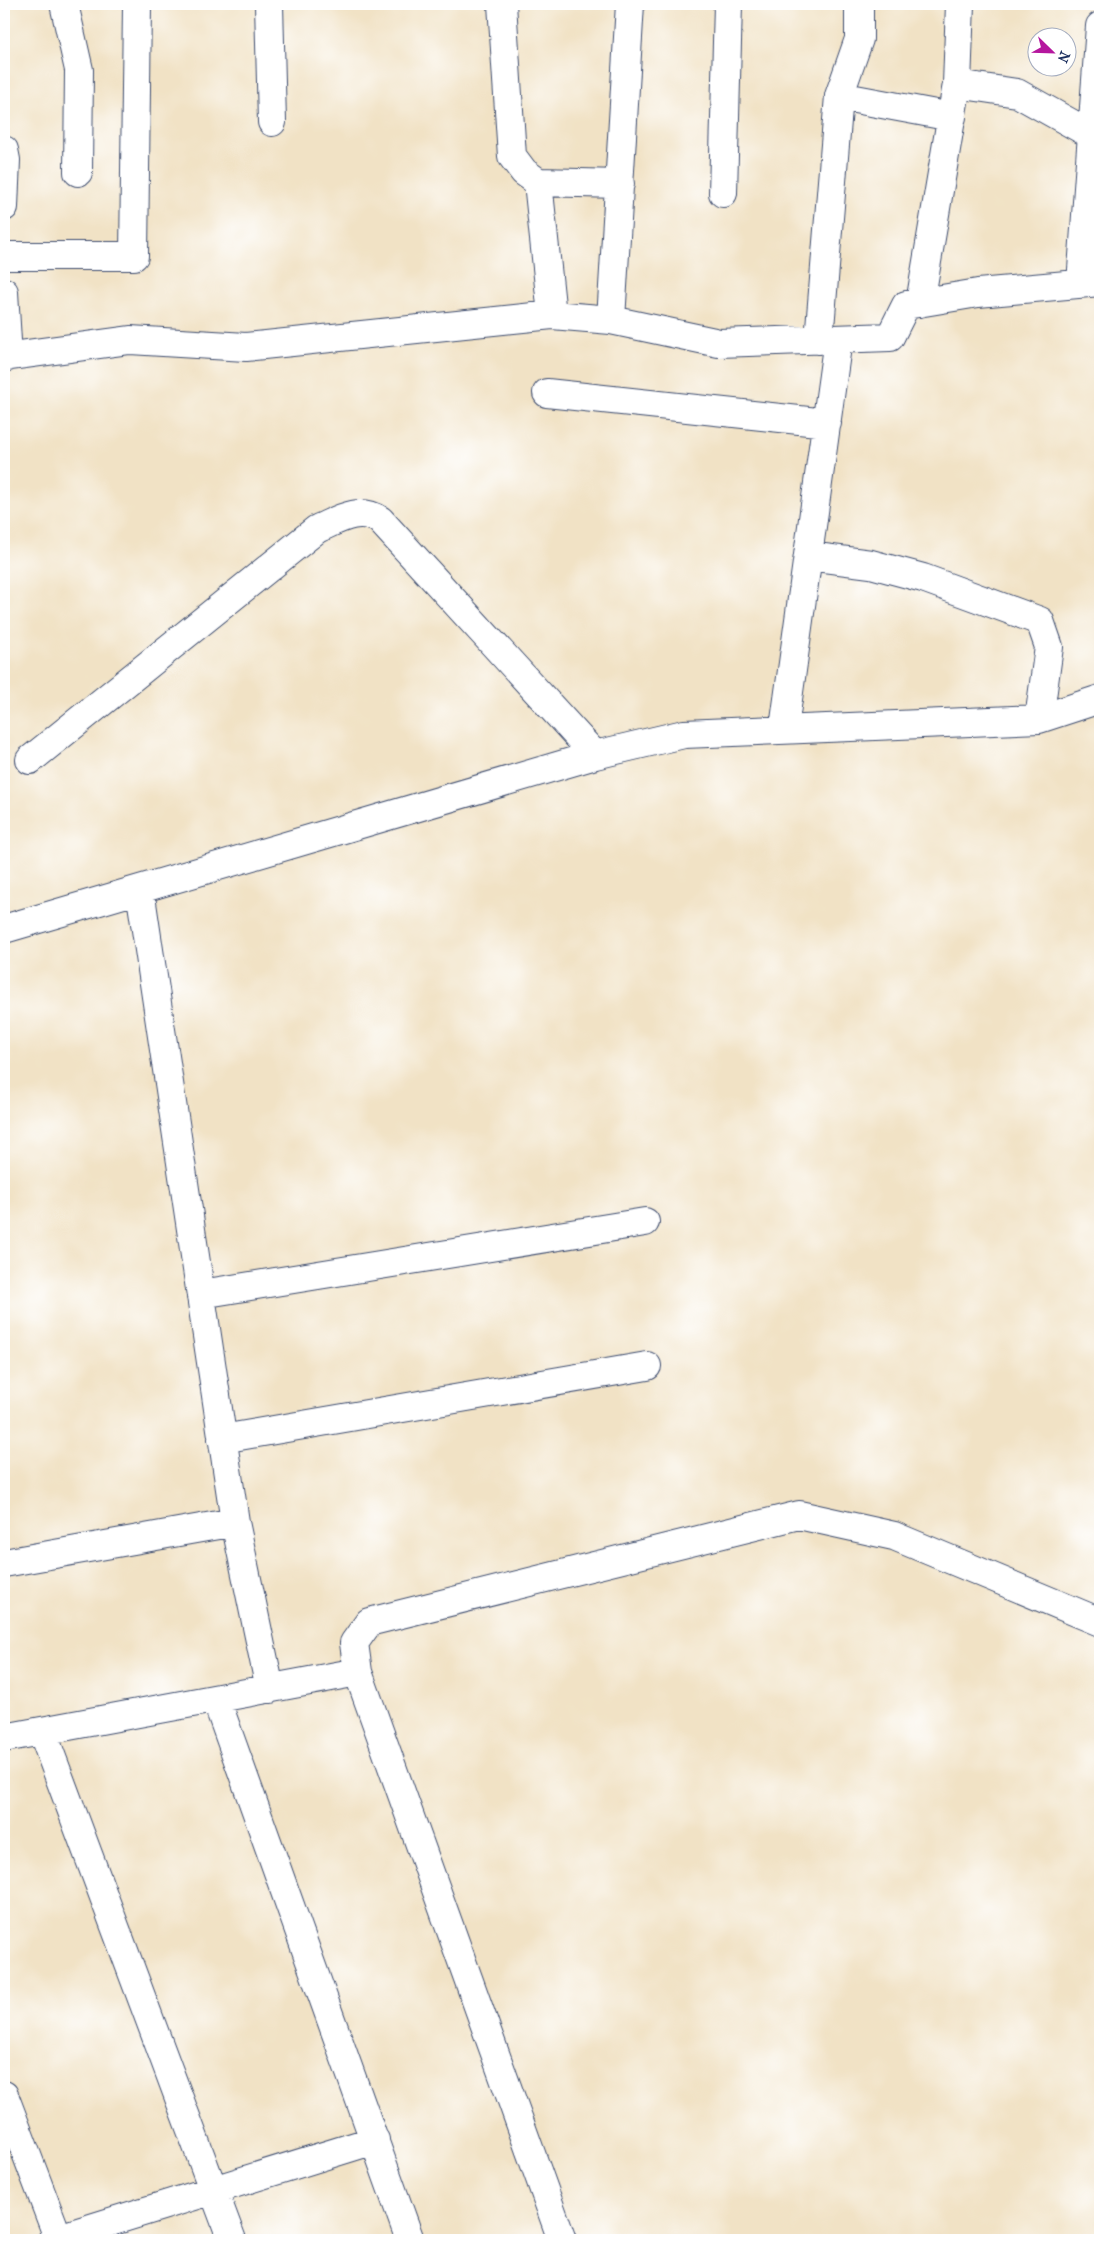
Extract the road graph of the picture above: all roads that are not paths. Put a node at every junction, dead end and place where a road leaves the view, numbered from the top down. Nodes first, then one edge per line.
1 (64, 4) edge
2 (137, 4) edge
3 (269, 4) edge
4 (502, 4) edge
5 (630, 4) edge
6 (728, 4) edge
7 (859, 4) edge
8 (960, 4) edge
9 (1100, 33) edge
10 (957, 84) junction
11 (839, 96) junction
12 (952, 117) junction
13 (272, 122) dead end
14 (1096, 137) edge
15 (4, 150) edge
16 (78, 172) dead end
17 (538, 182) junction
18 (620, 184) junction
19 (723, 193) dead end
20 (4, 207) edge
21 (4, 256) edge
22 (1091, 283) edge
23 (4, 292) edge
24 (920, 303) junction
25 (552, 315) junction
26 (611, 320) junction
27 (829, 339) junction
28 (6, 357) edge
29 (547, 394) dead end
30 (827, 423) junction
31 (808, 556) junction
32 (1100, 699) edge
33 (1039, 718) junction
34 (784, 728) junction
35 (595, 755) junction
36 (30, 760) dead end
37 (140, 890) junction
38 (4, 929) edge
39 (645, 1222) dead end
40 (201, 1294) junction
41 (647, 1366) dead end
42 (222, 1439) junction
43 (235, 1522) junction
44 (4, 1563) edge
45 (1100, 1622) edge
46 (358, 1672) junction
47 (270, 1689) junction
48 (216, 1699) junction
49 (42, 1731) junction
50 (4, 1738) edge
51 (4, 2095) edge
52 (375, 2140) junction
53 (214, 2190) junction
54 (56, 2240) edge
55 (232, 2240) edge
56 (410, 2240) edge
57 (562, 2240) edge

1 - 16 street
2 - 21 street
3 - 13 street
4 - 17 street
5 - 18 street
6 - 19 street
7 - 11 street
8 - 10 street
9 - 14 street
10 - 12 street
10 - 14 street
11 - 12 street
11 - 27 street
12 - 24 street
14 - 22 street
15 - 20 street
17 - 18 street
17 - 25 street
18 - 26 street
22 - 24 street
23 - 28 street
24 - 27 street
25 - 26 street
25 - 28 street
26 - 27 street
27 - 30 street
29 - 30 street
30 - 31 street
31 - 33 street
31 - 34 street
32 - 33 street
33 - 34 street
34 - 35 street
35 - 36 street
35 - 37 street
37 - 38 street
37 - 40 street
39 - 40 street
40 - 42 street
41 - 42 street
42 - 43 street
43 - 44 street
43 - 47 street
45 - 46 street
46 - 47 street
46 - 57 street
47 - 48 street
48 - 49 street
48 - 52 street
49 - 50 street
49 - 53 street
51 - 54 street
52 - 53 street
52 - 56 street
53 - 54 street
53 - 55 street

